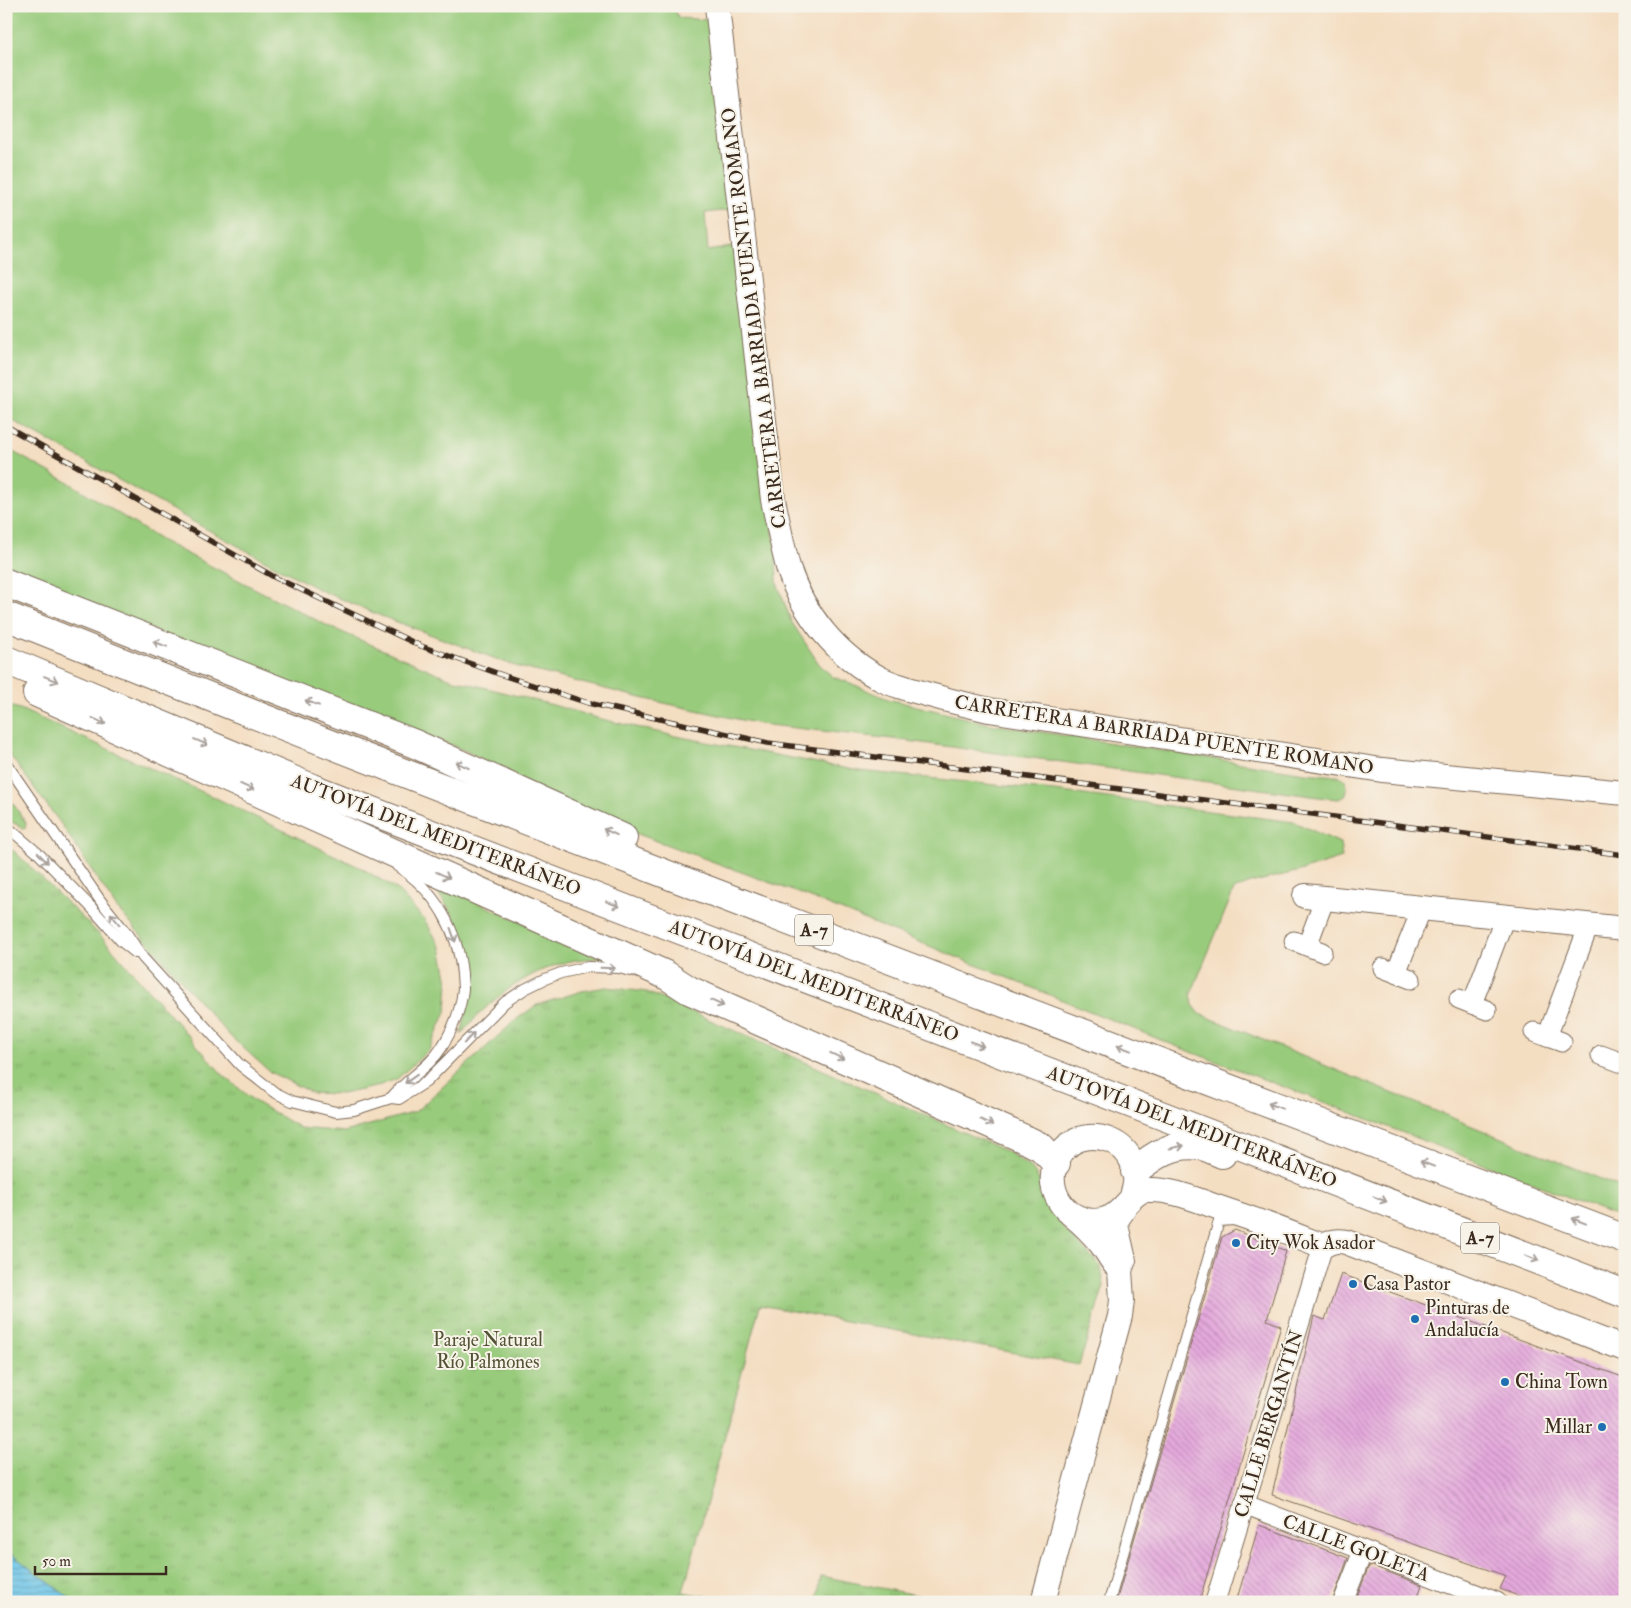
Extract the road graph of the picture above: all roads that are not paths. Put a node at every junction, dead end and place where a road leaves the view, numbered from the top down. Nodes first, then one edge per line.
1 (717, 6) edge
2 (6, 584) edge
3 (6, 616) edge
4 (6, 660) edge
5 (6, 680) edge
6 (6, 764) edge
7 (1625, 794) edge
8 (296, 809) junction
9 (6, 826) edge
10 (712, 891) junction
11 (1315, 897) joint
12 (1422, 908) junction
13 (1505, 917) junction
14 (1589, 925) junction
15 (1625, 929) edge
16 (1308, 946) dead end
17 (143, 958) junction
18 (1397, 974) dead end
19 (689, 990) junction
20 (1472, 1005) dead end
21 (1548, 1037) dead end
22 (1601, 1055) dead end
23 (1625, 1064) edge
24 (391, 1098) junction
25 (1056, 1162) junction
26 (1136, 1171) junction
27 (1335, 1182) junction
28 (1127, 1205) junction
29 (1068, 1212) junction
30 (1250, 1218) junction
31 (1625, 1239) edge
32 (1324, 1246) junction
33 (1120, 1270) junction
34 (1625, 1294) edge
35 (1625, 1349) edge
36 (1244, 1504) junction
37 (1363, 1551) junction
38 (1043, 1602) edge
39 (1109, 1602) edge
40 (1215, 1602) edge
41 (1343, 1602) edge
42 (1497, 1602) edge

1 - 7 street, CARRETERA A BARRIADA PUENTE ROMANO
10 -> 2 highway
3 - 10 highway, A-7
4 -> 27 highway, AUTOVÍA DEL MEDITERRÁNEO / A-7
5 -> 8 highway
17 -> 6 lane
8 -> 19 highway
8 -> 24 lane
9 -> 17 lane
31 -> 10 highway, A-7
11 - 12 street
11 - 16 street
12 - 13 street
12 - 18 street
13 - 14 street
13 - 20 street
14 - 15 street
14 - 21 street
17 - 24 lane
24 -> 19 lane
19 -> 25 highway
22 - 23 street
25 - 26 street
25 - 29 street
26 -> 27 highway
26 - 28 street
27 -> 34 highway, AUTOVÍA DEL MEDITERRÁNEO / A-7
28 - 29 street
28 - 30 street
28 - 33 street
29 - 33 street
30 - 32 street
30 - 39 lane
32 - 35 street
32 - 36 street, CALLE BERGANTÍN
33 - 38 street
36 - 37 street, CALLE GOLETA
36 - 40 street, CALLE BERGANTÍN
37 - 41 street
37 - 42 street, CALLE GOLETA

